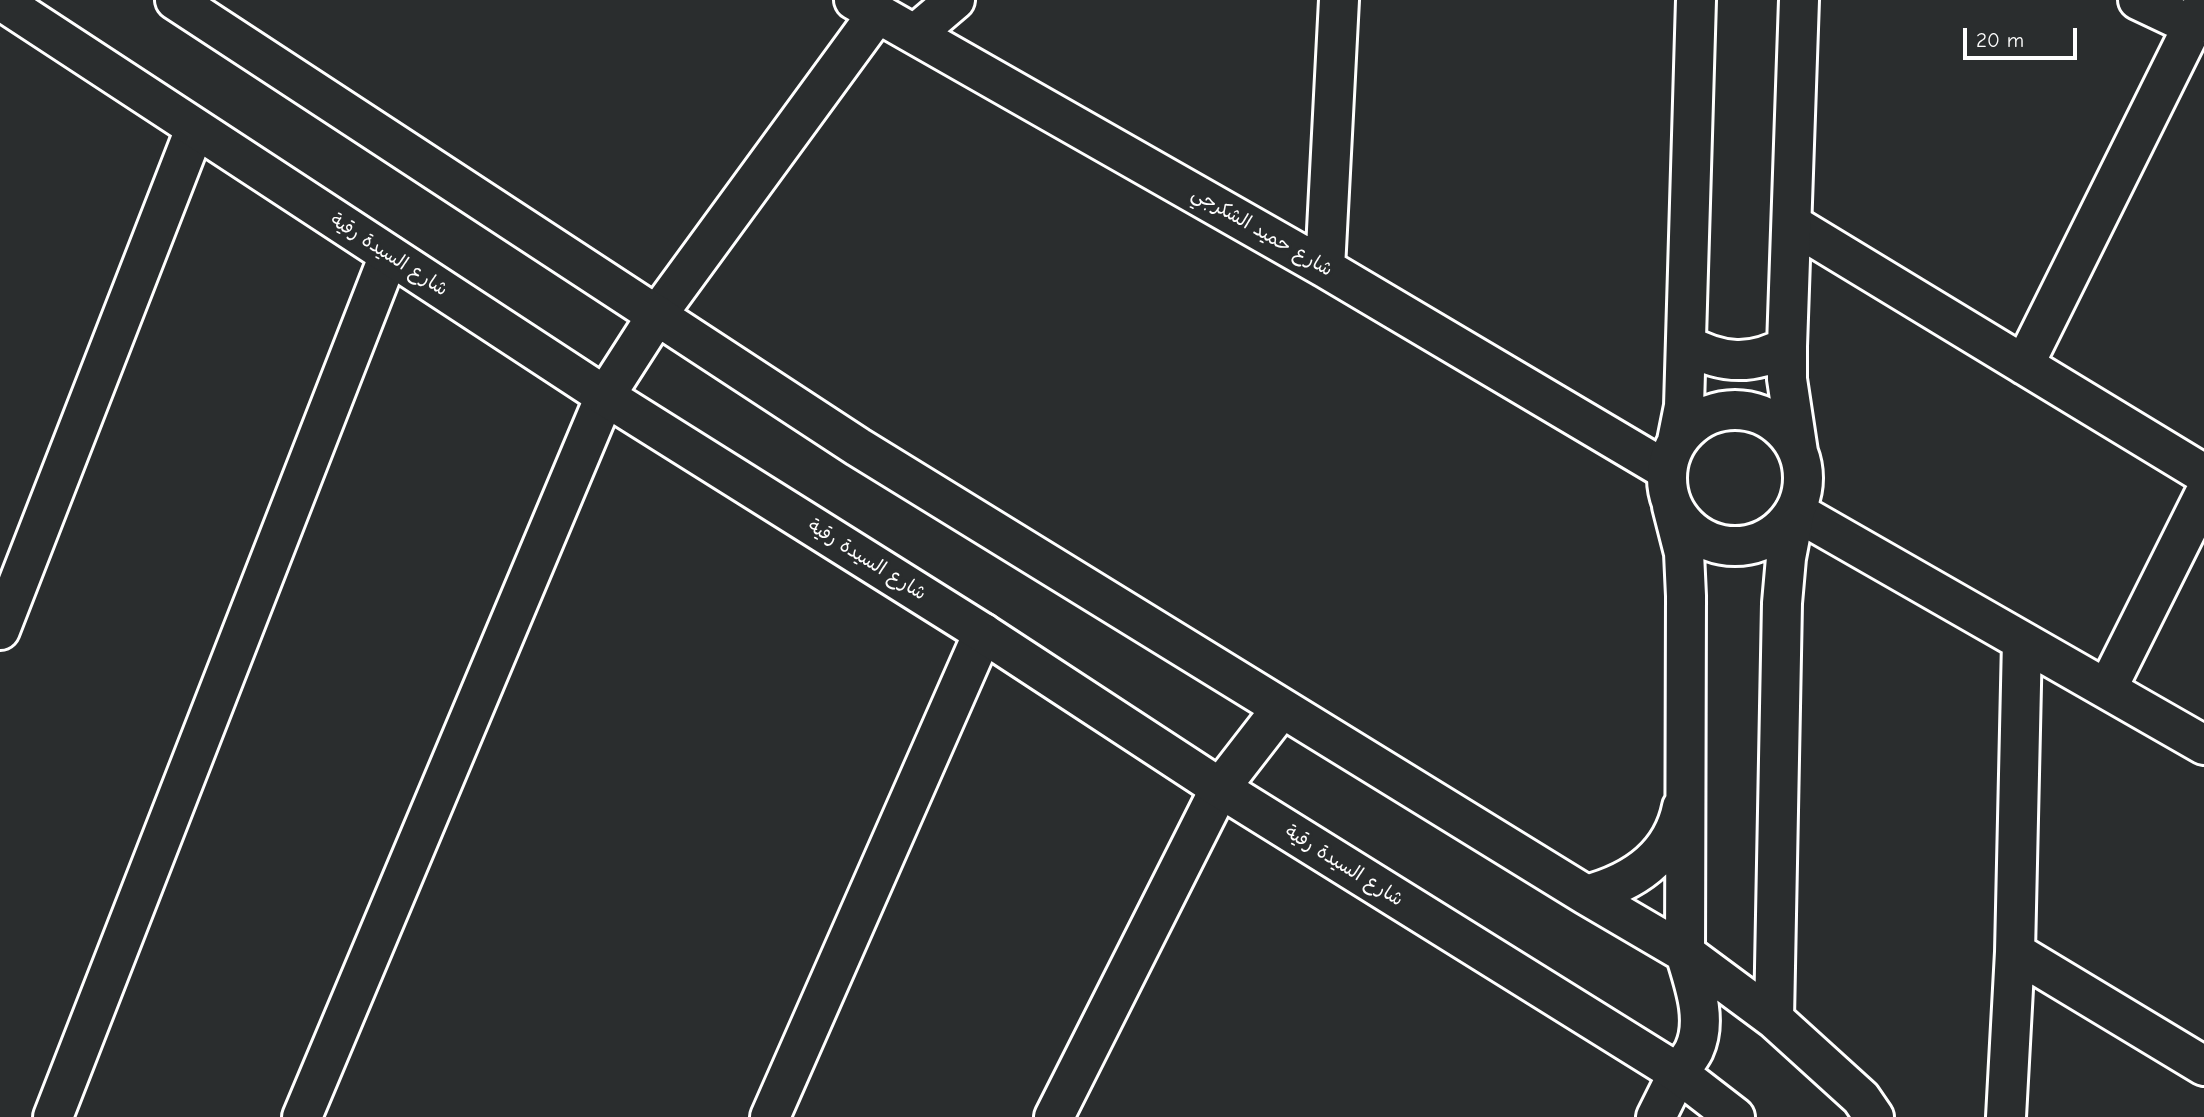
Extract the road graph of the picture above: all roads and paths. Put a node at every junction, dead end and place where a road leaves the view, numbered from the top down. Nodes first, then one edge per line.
1 (0, 0) edge
2 (174, 0) edge
3 (955, 0) edge
4 (1339, 0) edge
5 (1696, 0) edge
6 (1800, 0) edge
7 (2138, 0) edge
8 (865, 7) edge
9 (2198, 15) edge
10 (915, 34) junction
11 (195, 129) junction
12 (1792, 224) junction
13 (389, 255) junction
14 (1325, 268) junction
15 (657, 315) junction
16 (1686, 344) junction
17 (1787, 346) junction
18 (2024, 365) junction
19 (605, 396) junction
20 (1798, 452) junction
21 (1671, 472) junction
22 (2204, 474) edge
23 (2204, 495) edge
24 (1795, 511) junction
25 (1686, 596) junction
26 (1782, 603) junction
27 (0, 630) edge
28 (983, 633) junction
29 (2022, 641) junction
30 (2107, 689) junction
31 (1282, 708) junction
32 (2204, 745) edge
33 (1220, 788) junction
34 (1685, 791) junction
35 (1586, 895) junction
36 (2015, 952) junction
37 (1685, 953) junction
38 (1774, 1019) junction
39 (2204, 1066) edge
40 (1678, 1073) junction
41 (53, 1117) edge
42 (302, 1117) edge
43 (770, 1117) edge
44 (1054, 1117) edge
45 (1656, 1117) edge
46 (1735, 1117) edge
47 (1874, 1117) edge
48 (2006, 1117) edge

1 - 11 street, شارع السيدة رقية
2 - 15 street
3 - 10 street
4 - 14 street
5 - 16 street
6 - 12 street
7 - 9 street
8 - 10 street, شارع حميد الشكرجي
8 - 15 street
9 - 18 street
10 - 14 street, شارع حميد الشكرجي
11 - 13 street, شارع السيدة رقية
11 - 27 street
12 - 17 street
12 - 18 street
13 - 19 street, شارع السيدة رقية
13 - 41 street
14 - 21 street, شارع حميد الشكرجي
15 - 19 street
15 - 31 street
16 - 17 street
16 - 21 street
17 - 20 street
18 - 22 street
19 - 28 street, شارع السيدة رقية
19 - 42 street
20 - 21 street
20 - 24 street
21 - 24 street
21 - 25 street
23 - 30 street
24 - 26 street
24 - 29 street
25 - 26 street
25 - 34 street
26 - 38 street
28 - 33 street, شارع السيدة رقية
28 - 43 street
29 - 30 street
29 - 36 street
30 - 32 street
31 - 33 street
31 - 35 street
33 - 40 street, شارع السيدة رقية
33 - 44 street
34 - 35 street
34 - 37 street
35 - 37 street
36 - 39 street
36 - 48 street
37 - 38 street
37 - 40 street
38 - 47 street
40 - 45 street
40 - 46 street, شارع السيدة رقية

